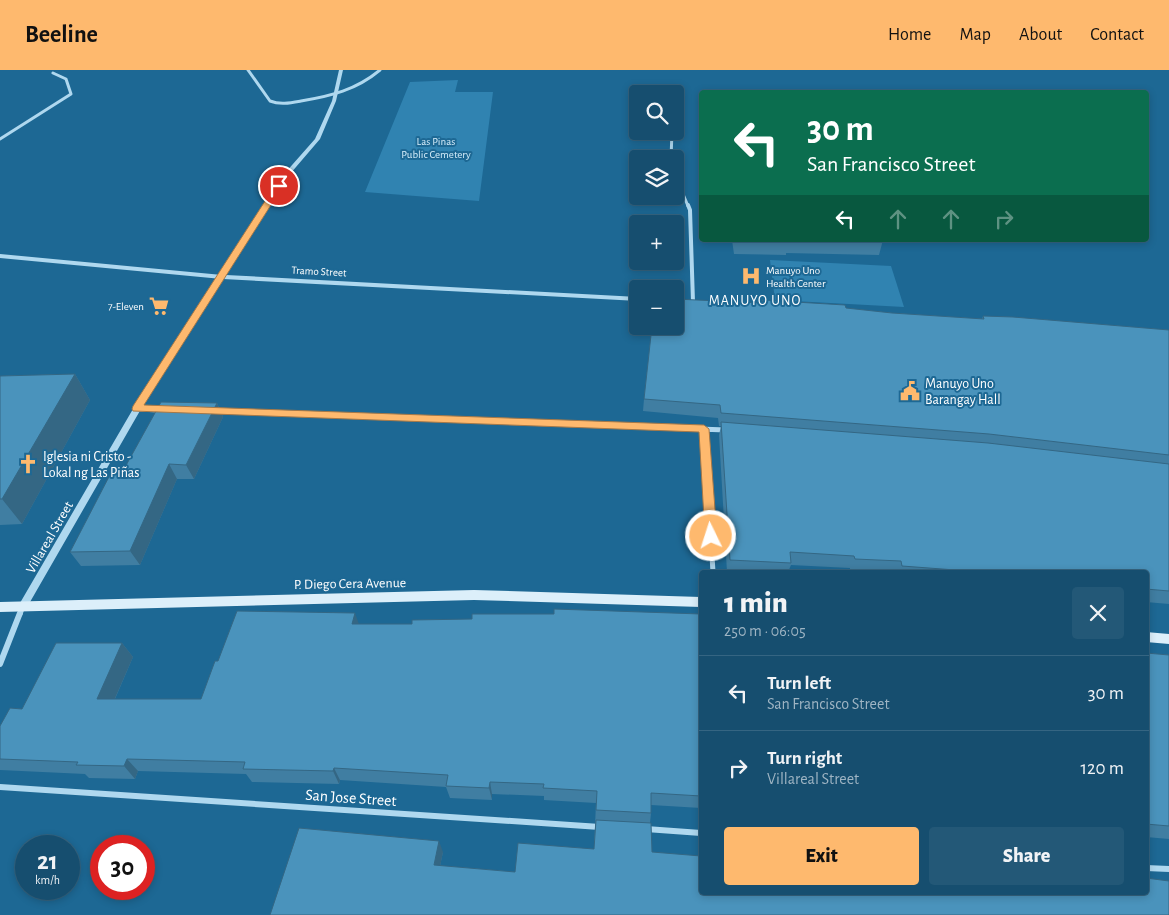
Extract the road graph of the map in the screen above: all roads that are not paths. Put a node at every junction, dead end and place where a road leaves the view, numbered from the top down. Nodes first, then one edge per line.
1 (248, 70) edge
2 (341, 70) edge
3 (380, 70) edge
4 (53, 73) dead end
5 (335, 96) junction
6 (0, 139) edge
7 (684, 196) edge
8 (0, 256) edge
9 (222, 277) junction
10 (629, 299) edge
11 (684, 301) edge
12 (693, 302) junction
13 (702, 302) edge
14 (137, 409) junction
15 (167, 410) edge
16 (206, 411) edge
17 (704, 429) junction
18 (734, 431) edge
19 (713, 570) edge
20 (699, 602) edge
21 (23, 606) junction
22 (0, 607) edge
23 (1149, 637) edge
24 (1169, 639) edge
25 (0, 664) edge
26 (0, 787) edge
27 (612, 827) edge
28 (642, 829) edge
29 (699, 833) edge
30 (1149, 868) edge
31 (1169, 870) edge

1 - 5 street
2 - 5 street, Villareal Street
3 - 5 street
4 - 6 street
5 - 9 street, Villareal Street
7 - 12 street
8 - 9 street, Tramo Street
9 - 10 street, Tramo Street
9 - 14 street, Villareal Street
11 - 12 street
12 - 13 street
14 - 15 street
14 - 21 street, Villareal Street
16 - 17 street
17 - 18 street
17 - 19 street
20 - 21 main road, P. Diego Cera Avenue
21 - 22 main road, P. Diego Cera Avenue
21 - 25 street
23 - 24 main road
26 - 27 street, San Jose Street
28 - 29 street
30 - 31 street

